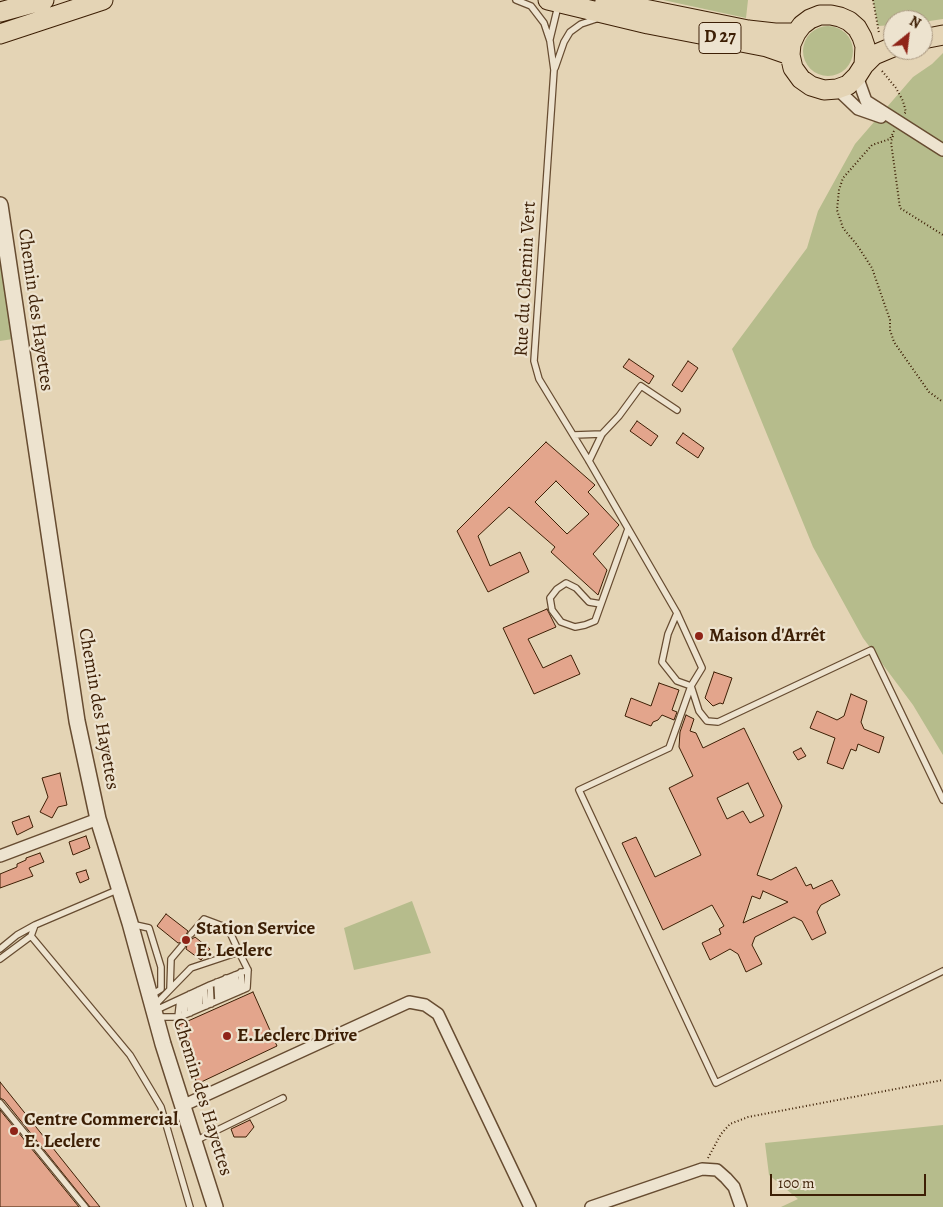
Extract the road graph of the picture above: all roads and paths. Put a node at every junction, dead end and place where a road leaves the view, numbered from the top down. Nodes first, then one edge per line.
1 (44, 0) edge
2 (103, 0) edge
3 (516, 0) edge
4 (563, 0) edge
5 (874, 0) edge
6 (604, 1) edge
7 (0, 12) edge
8 (648, 24) junction
9 (796, 33) junction
10 (0, 34) edge
11 (878, 36) edge
12 (550, 41) junction
13 (883, 51) edge
14 (790, 55) junction
15 (554, 70) junction
16 (860, 71) junction
17 (882, 71) dead end
18 (836, 89) junction
19 (898, 123) junction
20 (943, 150) edge
21 (0, 205) edge
22 (943, 235) edge
23 (943, 402) edge
24 (677, 410) dead end
25 (602, 434) junction
26 (574, 436) junction
27 (589, 461) junction
28 (628, 529) junction
29 (601, 604) junction
30 (677, 613) junction
31 (691, 686) junction
32 (943, 800) edge
33 (98, 820) junction
34 (0, 856) edge
35 (120, 889) junction
36 (35, 925) junction
37 (192, 934) dead end
38 (31, 936) junction
39 (182, 946) dead end
40 (0, 948) edge
41 (239, 952) junction
42 (0, 959) edge
43 (248, 970) junction
44 (943, 971) edge
45 (228, 978) junction
46 (170, 989) junction
47 (195, 992) junction
48 (230, 995) junction
49 (154, 1007) junction
50 (195, 1010) junction
51 (943, 1080) edge
52 (283, 1098) dead end
53 (0, 1103) edge
54 (182, 1106) junction
55 (194, 1142) junction
56 (702, 1169) junction
57 (85, 1207) edge
58 (190, 1207) edge
59 (215, 1207) edge
60 (530, 1207) edge
61 (591, 1207) edge
62 (742, 1207) edge

1 - 7 main road
2 - 10 main road
3 - 12 lane
4 - 6 main road
4 - 8 main road, D 27
4 - 12 lane
5 - 11 path
6 - 9 main road, D 27
8 - 14 main road, D 27
8 - 15 lane
9 - 11 main road
9 - 14 main road
11 - 16 main road
12 - 15 lane
13 - 16 main road
14 - 18 main road
15 - 26 lane, Rue du Chemin Vert
16 - 18 main road
16 - 19 street
17 - 19 path
18 - 19 street
19 - 20 street
19 - 22 path
19 - 23 path
21 - 33 street, Chemin des Hayettes
24 - 25 lane
25 - 26 lane
25 - 27 lane
26 - 27 lane, Rue du Chemin Vert
27 - 28 lane, Rue du Chemin Vert
28 - 29 lane
28 - 30 lane, Rue du Chemin Vert
29 - 29 lane
30 - 31 lane, Rue du Chemin Vert
30 - 31 lane
31 - 32 lane
31 - 44 lane
33 - 34 street
33 - 35 street, Chemin des Hayettes
35 - 36 lane
35 - 49 street, Chemin des Hayettes
36 - 38 lane
36 - 40 lane
37 - 41 lane
38 - 42 lane
38 - 58 lane
39 - 46 lane
41 - 43 lane
41 - 46 lane
43 - 45 lane
43 - 48 lane
45 - 47 lane
45 - 48 lane
45 - 48 lane
45 - 48 lane
46 - 49 lane
47 - 49 lane
47 - 50 lane
47 - 50 lane
47 - 50 lane
47 - 50 lane
48 - 50 lane
49 - 50 lane
49 - 54 street, Chemin des Hayettes
51 - 56 path
52 - 55 lane
53 - 57 lane
54 - 55 street, Chemin des Hayettes
54 - 60 street
55 - 59 street, Chemin des Hayettes
56 - 61 street
56 - 62 street

